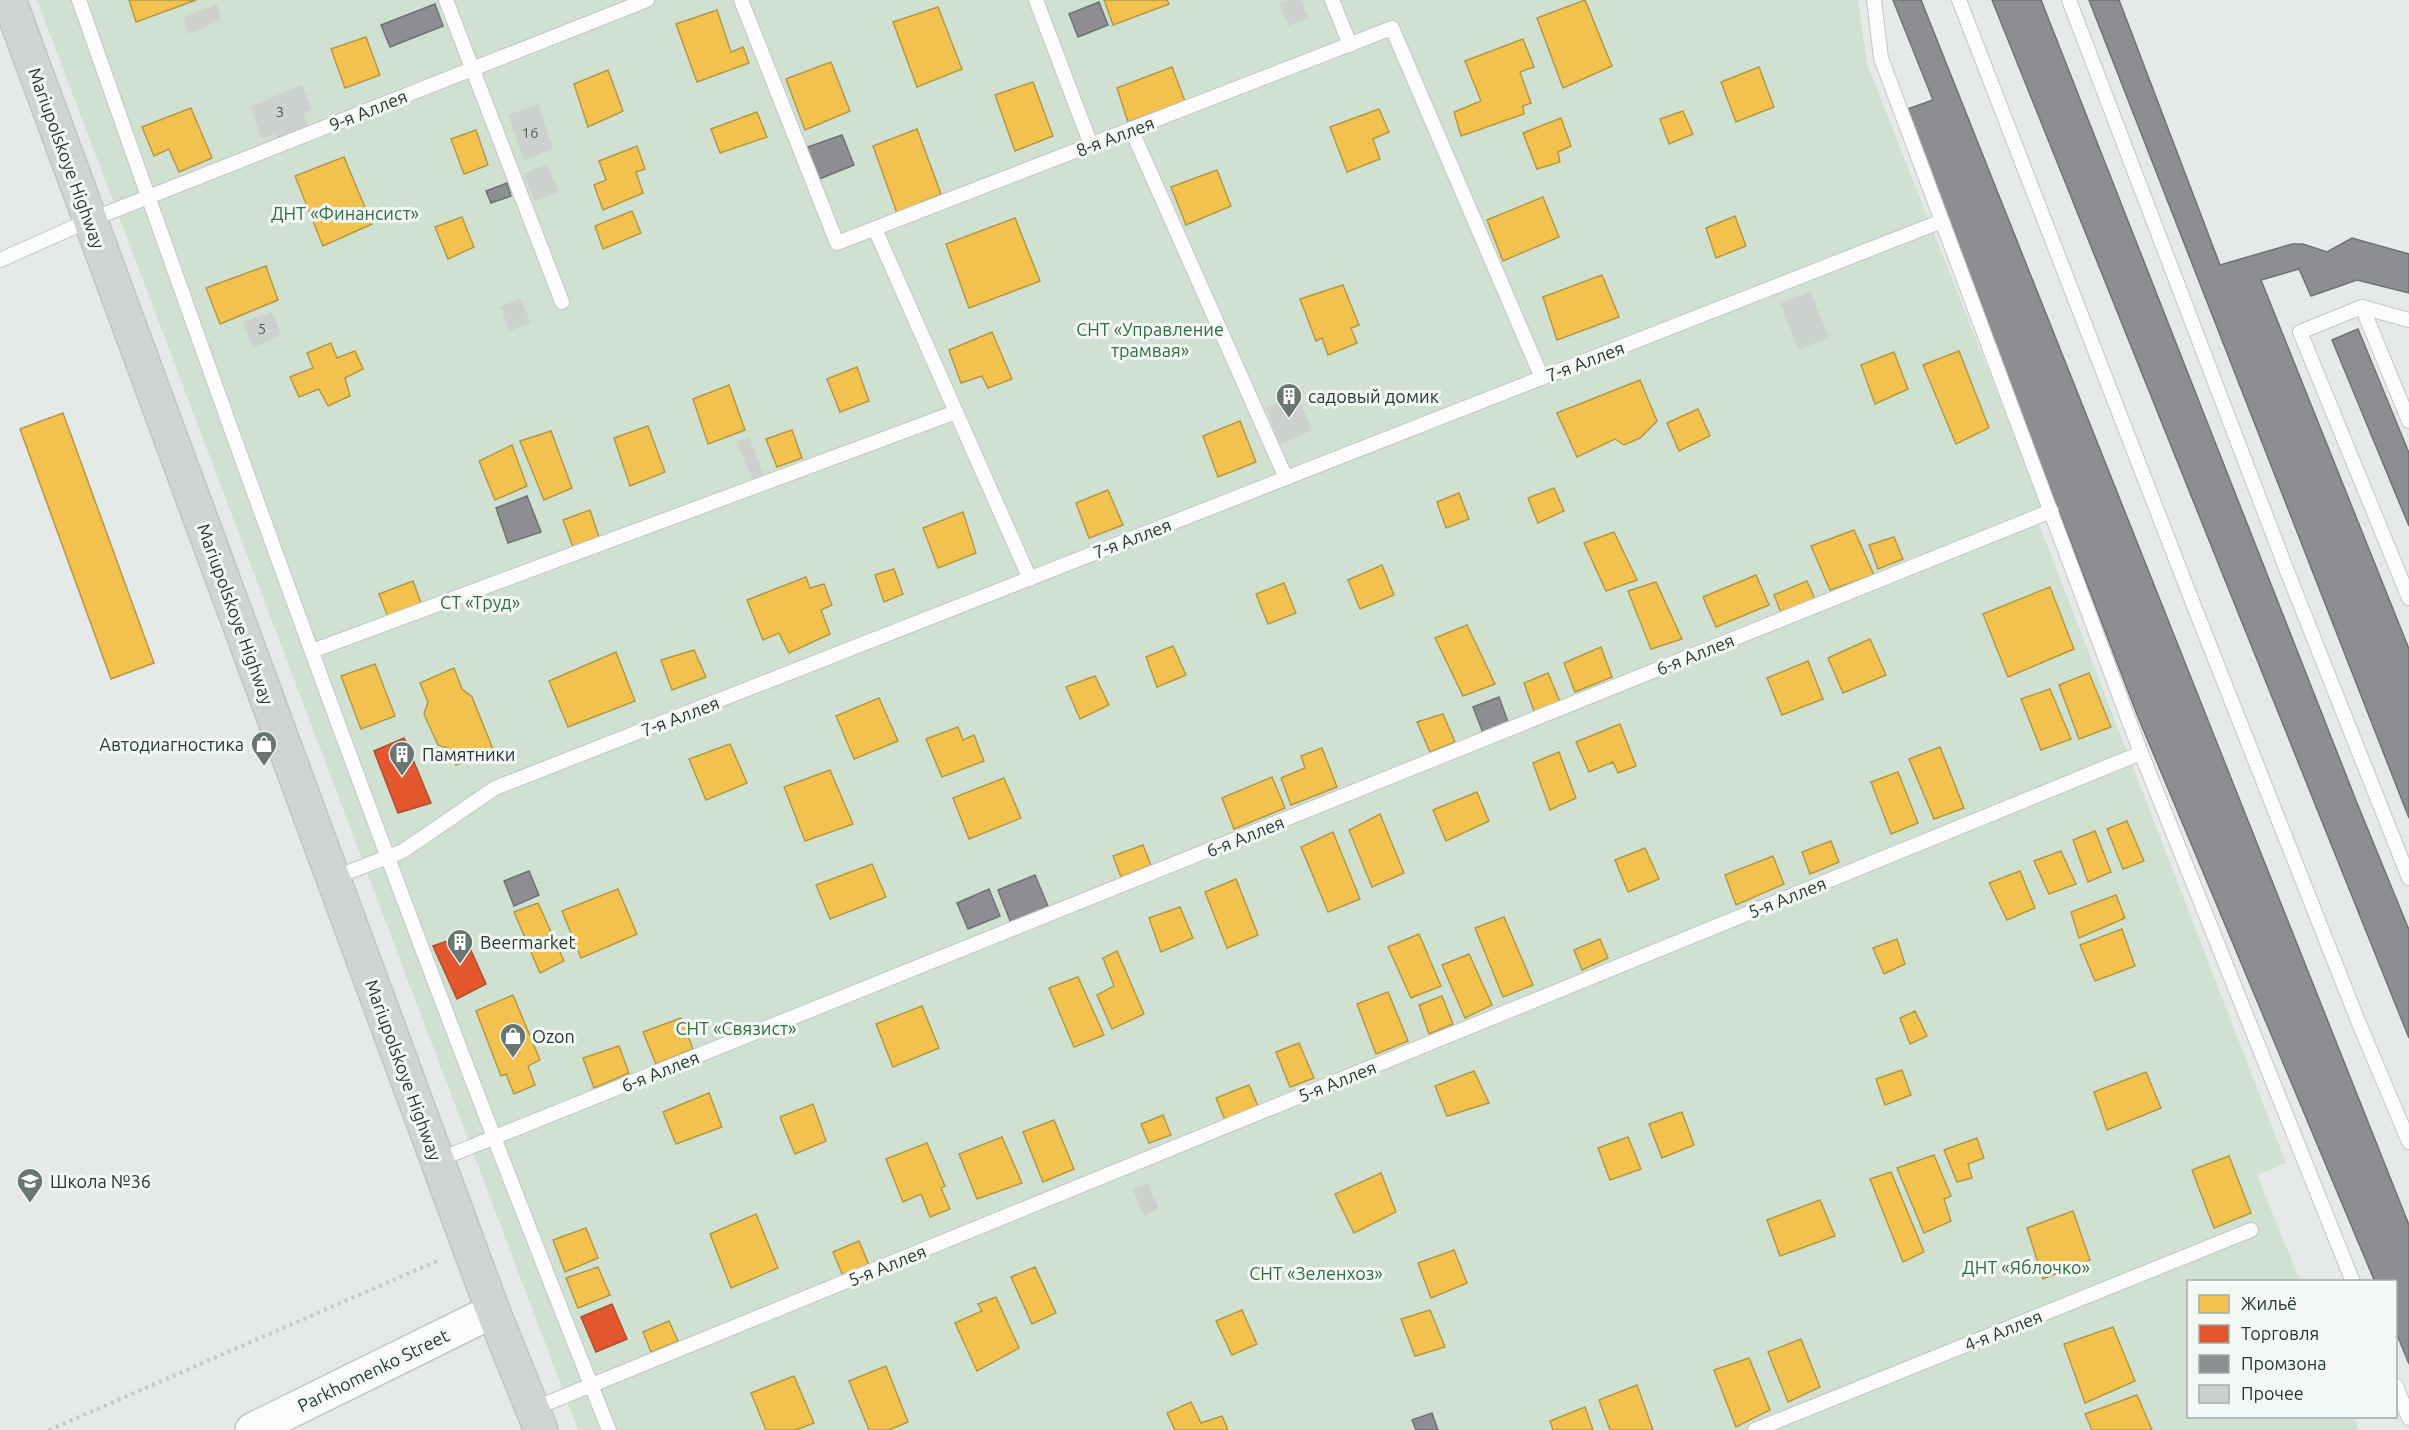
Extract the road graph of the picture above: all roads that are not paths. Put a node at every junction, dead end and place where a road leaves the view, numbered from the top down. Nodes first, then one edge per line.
1 (9, 0) edge
2 (80, 0) edge
3 (446, 0) edge
4 (647, 0) edge
5 (741, 0) edge
6 (1036, 0) edge
7 (1332, 0) edge
8 (1874, 0) edge
9 (1959, 0) edge
10 (2069, 0) edge
11 (1350, 45) junction
12 (471, 69) junction
13 (1131, 129) junction
14 (1091, 145) junction
15 (148, 197) junction
16 (90, 220) junction
17 (1942, 220) junction
18 (875, 229) junction
19 (0, 260) edge
20 (562, 302) dead end
21 (2362, 307) junction
22 (2409, 320) edge
23 (1542, 378) junction
24 (956, 412) junction
25 (2409, 421) edge
26 (1286, 478) junction
27 (2052, 511) junction
28 (1030, 579) junction
29 (2409, 598) edge
30 (312, 651) junction
31 (2141, 753) junction
32 (386, 857) junction
33 (333, 878) junction
34 (2409, 878) edge
35 (494, 1138) junction
36 (2409, 1142) edge
37 (438, 1160) junction
38 (2251, 1230) dead end
39 (2353, 1280) edge
40 (493, 1311) junction
41 (591, 1385) junction
42 (2397, 1388) edge
43 (2409, 1418) edge
44 (537, 1420) edge
45 (252, 1430) edge
46 (609, 1430) edge
47 (1755, 1430) edge

1 - 16 main road, Mariupolskoye Highway
2 - 15 lane
3 - 12 lane
4 - 12 lane, 9-я Аллея
5 - 18 lane, 8-я Аллея
6 - 14 lane
7 - 11 lane
8 - 17 lane
9 - 36 lane
10 - 34 lane
11 - 13 lane, 8-я Аллея
11 - 23 lane, 8-я Аллея
12 - 15 lane, 9-я Аллея
12 - 20 lane
13 - 14 lane, 8-я Аллея
13 - 26 lane
14 - 18 lane, 8-я Аллея
15 - 16 lane, 9-я Аллея
15 - 30 lane
16 - 19 lane, 9-я Аллея
16 - 33 main road, Mariupolskoye Highway
17 - 23 lane, 7-я Аллея
17 - 27 lane
18 - 24 lane
21 - 22 lane
21 - 25 lane
21 - 29 lane
23 - 26 lane, 7-я Аллея
24 - 28 lane
24 - 30 lane
26 - 28 lane, 7-я Аллея
27 - 31 lane
27 - 35 lane, 6-я Аллея
28 - 32 lane, 7-я Аллея
30 - 32 lane
31 - 39 lane
31 - 41 lane, 5-я Аллея
32 - 33 lane, 7-я Аллея
32 - 35 lane
33 - 37 main road, Mariupolskoye Highway
35 - 37 lane, 6-я Аллея
35 - 41 lane
37 - 40 main road, Mariupolskoye Highway
38 - 47 lane, 4-я Аллея
40 - 44 main road, Mariupolskoye Highway
40 - 45 street, Parkhomenko Street
41 - 44 lane, 5-я Аллея
41 - 46 lane
42 - 43 lane

